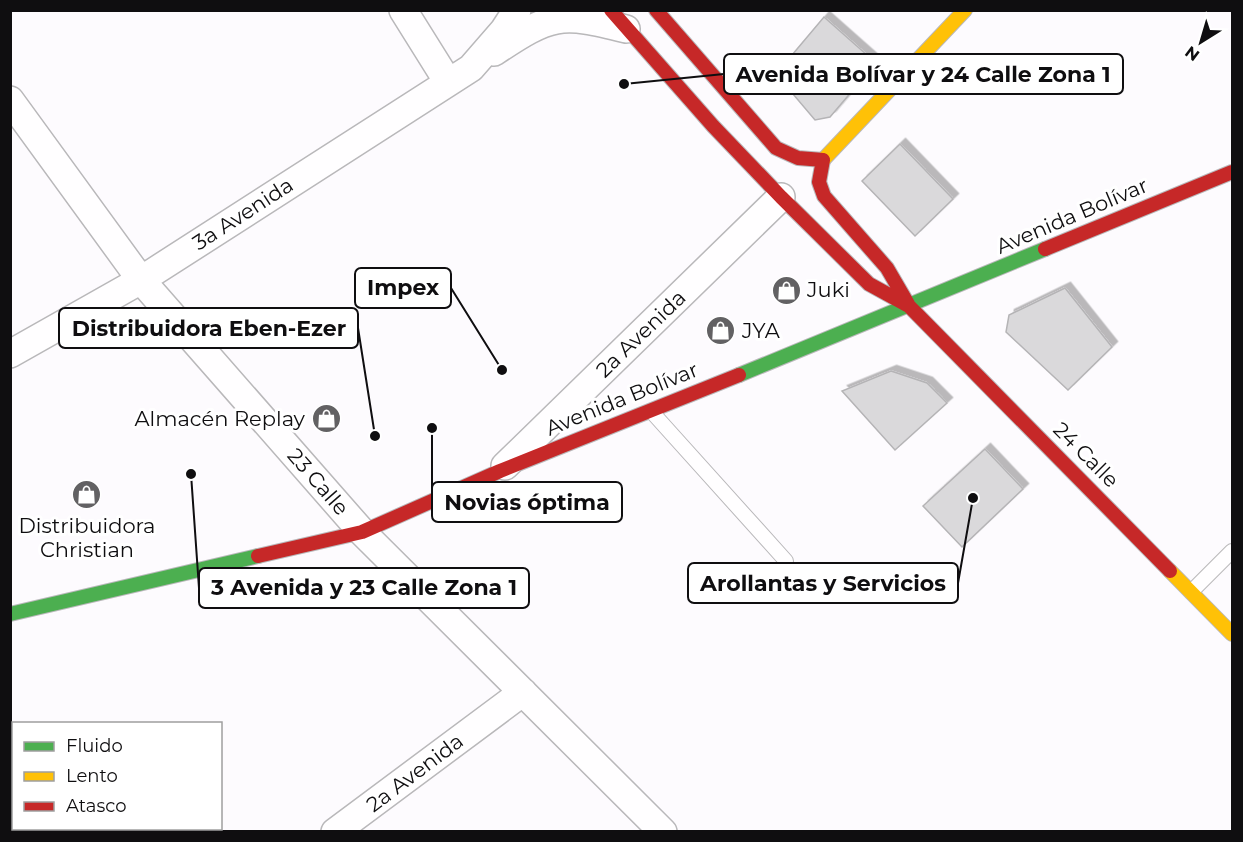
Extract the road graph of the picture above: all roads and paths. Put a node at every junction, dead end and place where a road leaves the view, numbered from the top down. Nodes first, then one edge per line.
1 (403, 10) edge
2 (517, 10) edge
3 (656, 10) edge
4 (964, 10) edge
5 (618, 20) edge
6 (460, 75) junction
7 (10, 100) edge
8 (823, 160) junction
9 (1233, 172) edge
10 (781, 197) junction
11 (141, 280) junction
12 (909, 306) junction
13 (10, 354) edge
14 (650, 410) junction
15 (500, 471) junction
16 (362, 532) junction
17 (1233, 551) edge
18 (786, 561) dead end
19 (1191, 592) junction
20 (10, 614) edge
21 (1233, 634) edge
22 (523, 692) junction
23 (335, 831) edge
24 (663, 831) edge

1 - 6 street
2 - 6 street, 3a Avenida
3 - 8 main road
4 - 8 main road
5 - 6 street, 3a Avenida
5 - 10 main road, 24 Calle
6 - 11 street, 3a Avenida
7 - 11 street, 23 Calle
8 - 12 main road, 24 Calle
9 - 12 main road, Avenida Bolívar
10 - 12 main road, 24 Calle
10 - 15 street, 2a Avenida
11 - 13 street, 3a Avenida
11 - 16 street, 23 Calle
12 - 14 main road, Avenida Bolívar
12 - 19 main road, 24 Calle
14 - 15 main road, Avenida Bolívar
14 - 18 lane
15 - 16 main road, Avenida Bolívar
16 - 20 main road, Avenida Bolívar
16 - 22 street, 23 Calle
17 - 19 lane
19 - 21 main road, 24 Calle
22 - 23 street, 2a Avenida
22 - 24 street, 23 Calle

